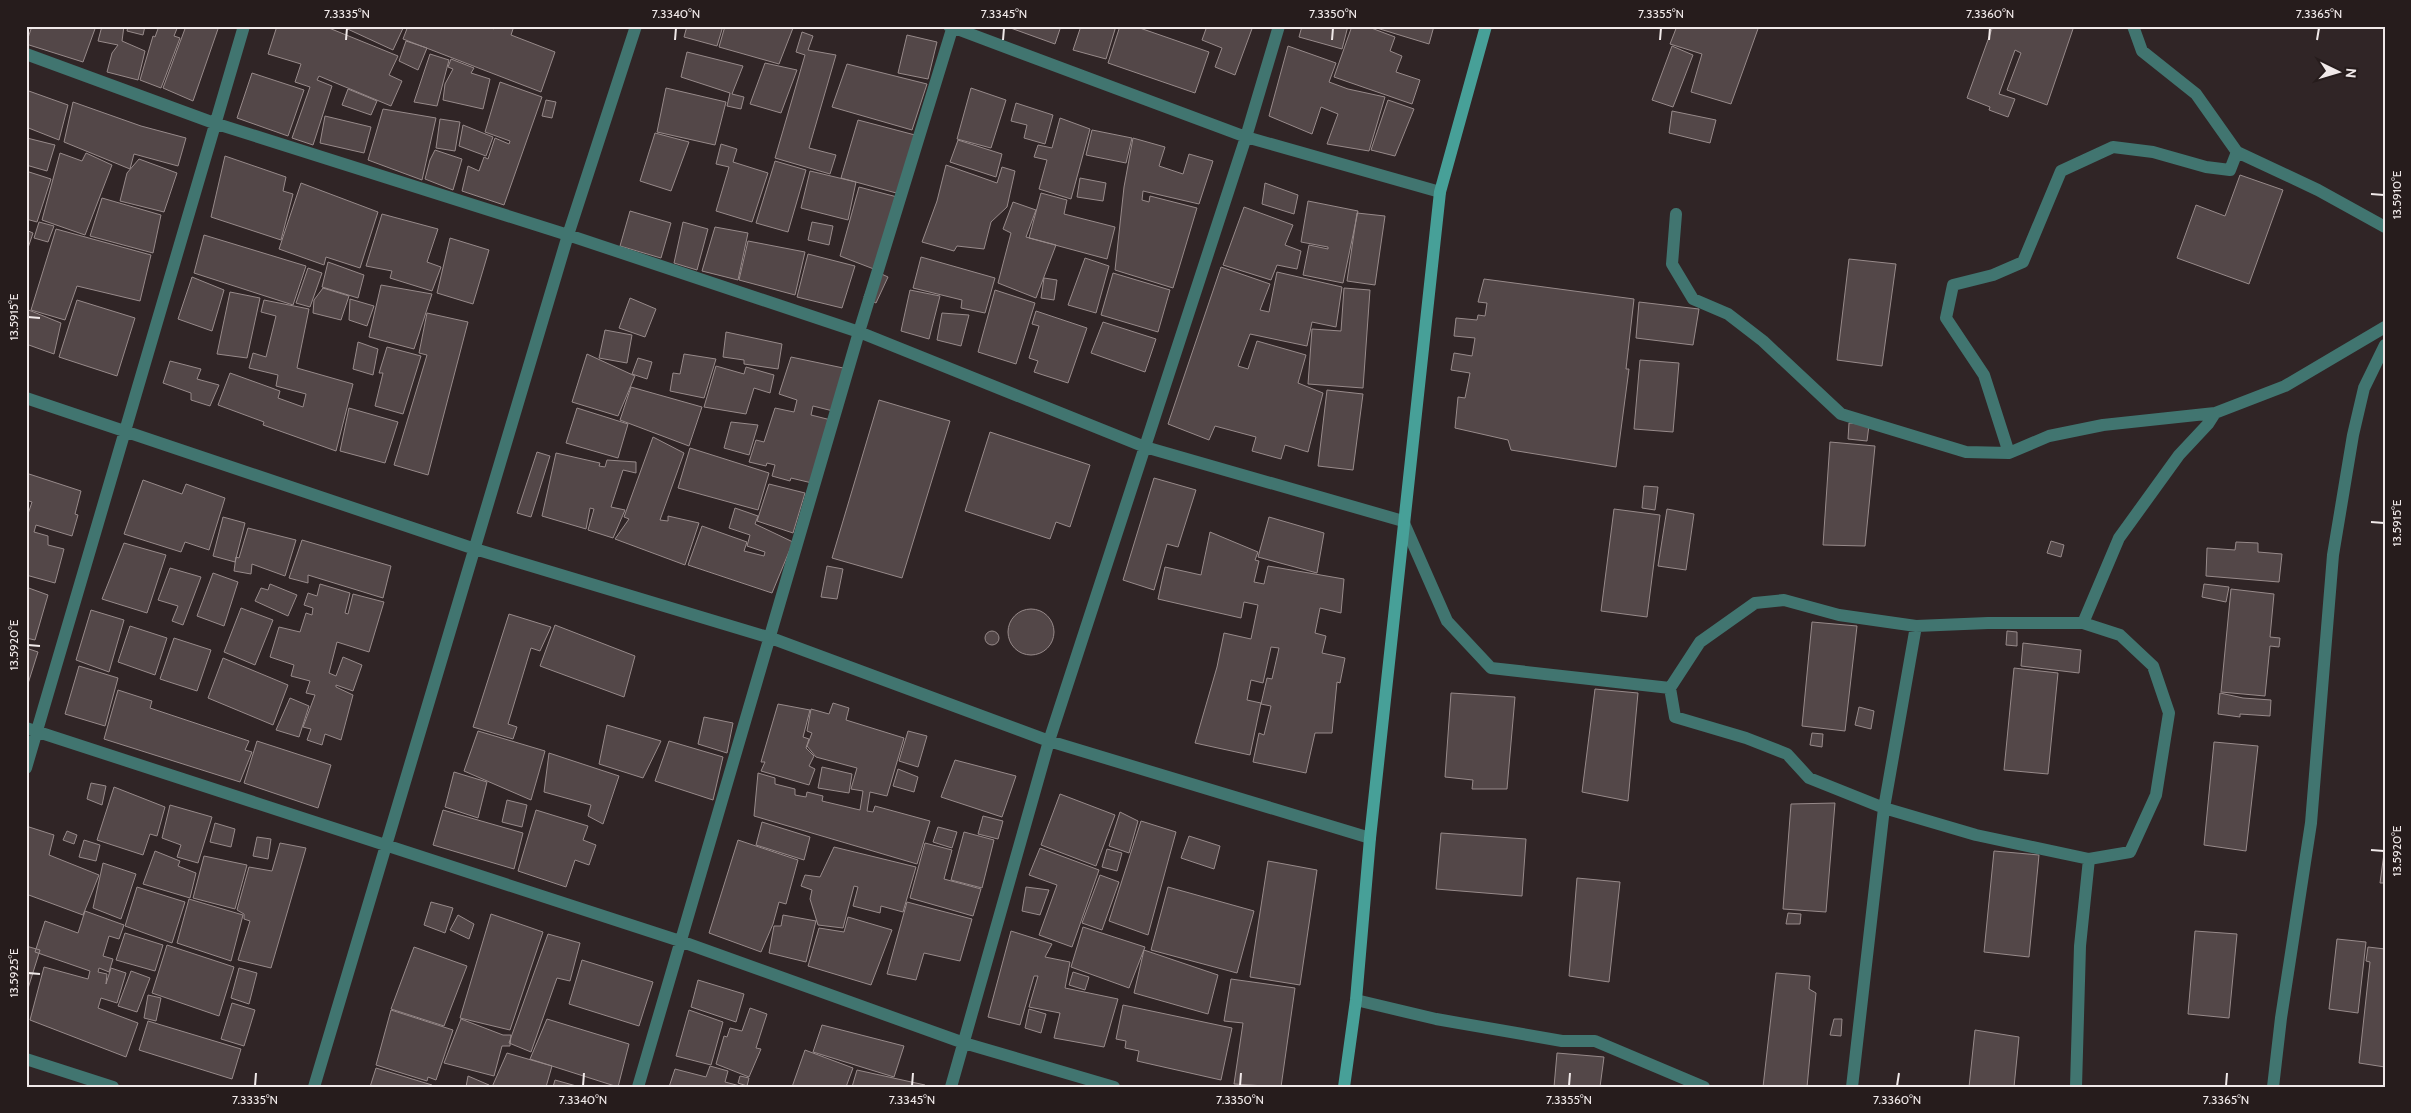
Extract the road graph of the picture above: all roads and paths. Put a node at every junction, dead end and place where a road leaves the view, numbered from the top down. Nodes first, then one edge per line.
1 (244, 26) edge
2 (636, 26) edge
3 (1279, 26) edge
4 (1486, 26) edge
5 (2133, 26) edge
6 (952, 27) edge
7 (26, 54) edge
8 (214, 123) junction
9 (1246, 136) junction
10 (2237, 152) junction
11 (1440, 192) junction
12 (1676, 214) dead end
13 (2385, 228) edge
14 (568, 235) junction
15 (2385, 327) edge
16 (859, 332) junction
17 (2385, 345) edge
18 (26, 398) edge
19 (2214, 413) junction
20 (126, 432) junction
21 (1145, 446) junction
22 (2009, 453) junction
23 (1403, 521) junction
24 (475, 549) junction
25 (2083, 623) junction
26 (1916, 626) junction
27 (771, 638) junction
28 (1670, 688) junction
29 (31, 730) edge
30 (1049, 741) junction
31 (26, 768) edge
32 (1884, 808) junction
33 (1370, 838) junction
34 (385, 845) junction
35 (2089, 859) junction
36 (680, 940) junction
37 (1356, 1000) junction
38 (964, 1044) junction
39 (26, 1059) edge
40 (113, 1087) edge
41 (314, 1087) edge
42 (638, 1087) edge
43 (951, 1087) edge
44 (1114, 1087) edge
45 (1344, 1087) edge
46 (1704, 1087) edge
47 (1852, 1087) edge
48 (2076, 1087) edge
49 (2273, 1087) edge

1 - 8 street
2 - 14 street
3 - 9 street
4 - 11 street
5 - 10 street
6 - 9 street
6 - 16 street
7 - 8 street
8 - 14 street
8 - 20 street
9 - 11 street
9 - 21 street
10 - 13 street
10 - 22 street
11 - 23 street
12 - 22 street
14 - 16 street
14 - 24 street
15 - 19 street
16 - 21 street
16 - 27 street
17 - 49 street
18 - 20 street
19 - 22 street
19 - 25 street
20 - 24 street
20 - 29 street
21 - 23 street
21 - 30 street
23 - 28 street
23 - 33 street
24 - 27 street
24 - 34 street
25 - 26 street
25 - 35 street
26 - 28 street
26 - 32 street
27 - 30 street
27 - 36 street
28 - 32 street
29 - 31 street
29 - 34 street
30 - 33 street
30 - 38 street
32 - 35 street
32 - 47 street
33 - 37 street
34 - 36 street
34 - 41 street
35 - 48 street
36 - 38 street
36 - 42 street
37 - 45 street
37 - 46 street
38 - 43 street
38 - 44 street
39 - 40 street

